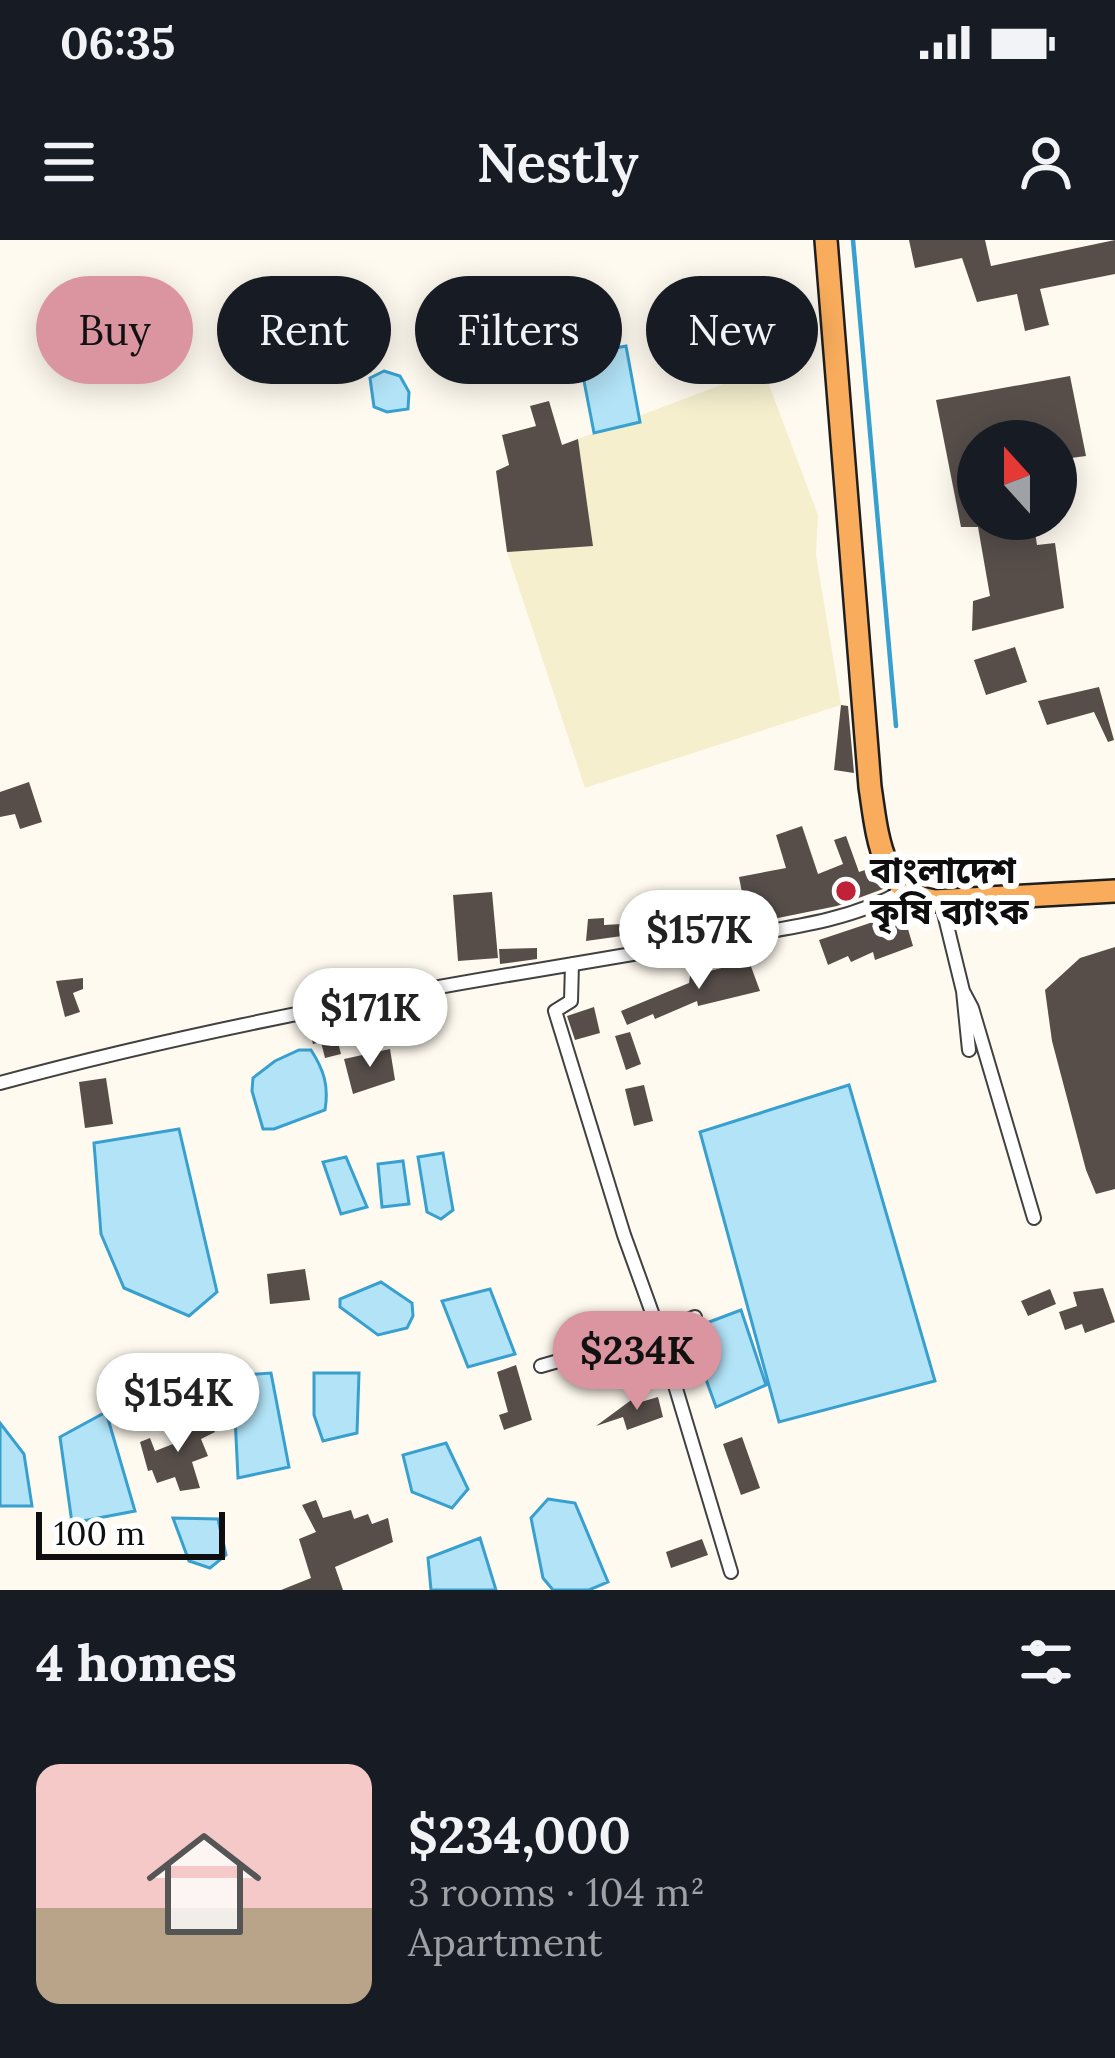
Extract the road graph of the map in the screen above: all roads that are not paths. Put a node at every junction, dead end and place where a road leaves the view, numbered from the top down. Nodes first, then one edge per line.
1 (826, 240) edge
2 (903, 891) junction
3 (1115, 891) edge
4 (941, 902) junction
5 (572, 964) junction
6 (963, 991) junction
7 (969, 1050) dead end
8 (0, 1083) edge
9 (1034, 1217) dead end
10 (695, 1317) dead end
11 (659, 1332) junction
12 (541, 1366) dead end
13 (731, 1572) dead end

1 - 2 highway
2 - 4 highway
2 - 5 street
3 - 4 highway
4 - 6 street
5 - 8 street
5 - 11 street
6 - 7 street
6 - 9 street
10 - 11 street
11 - 12 street
11 - 13 street

